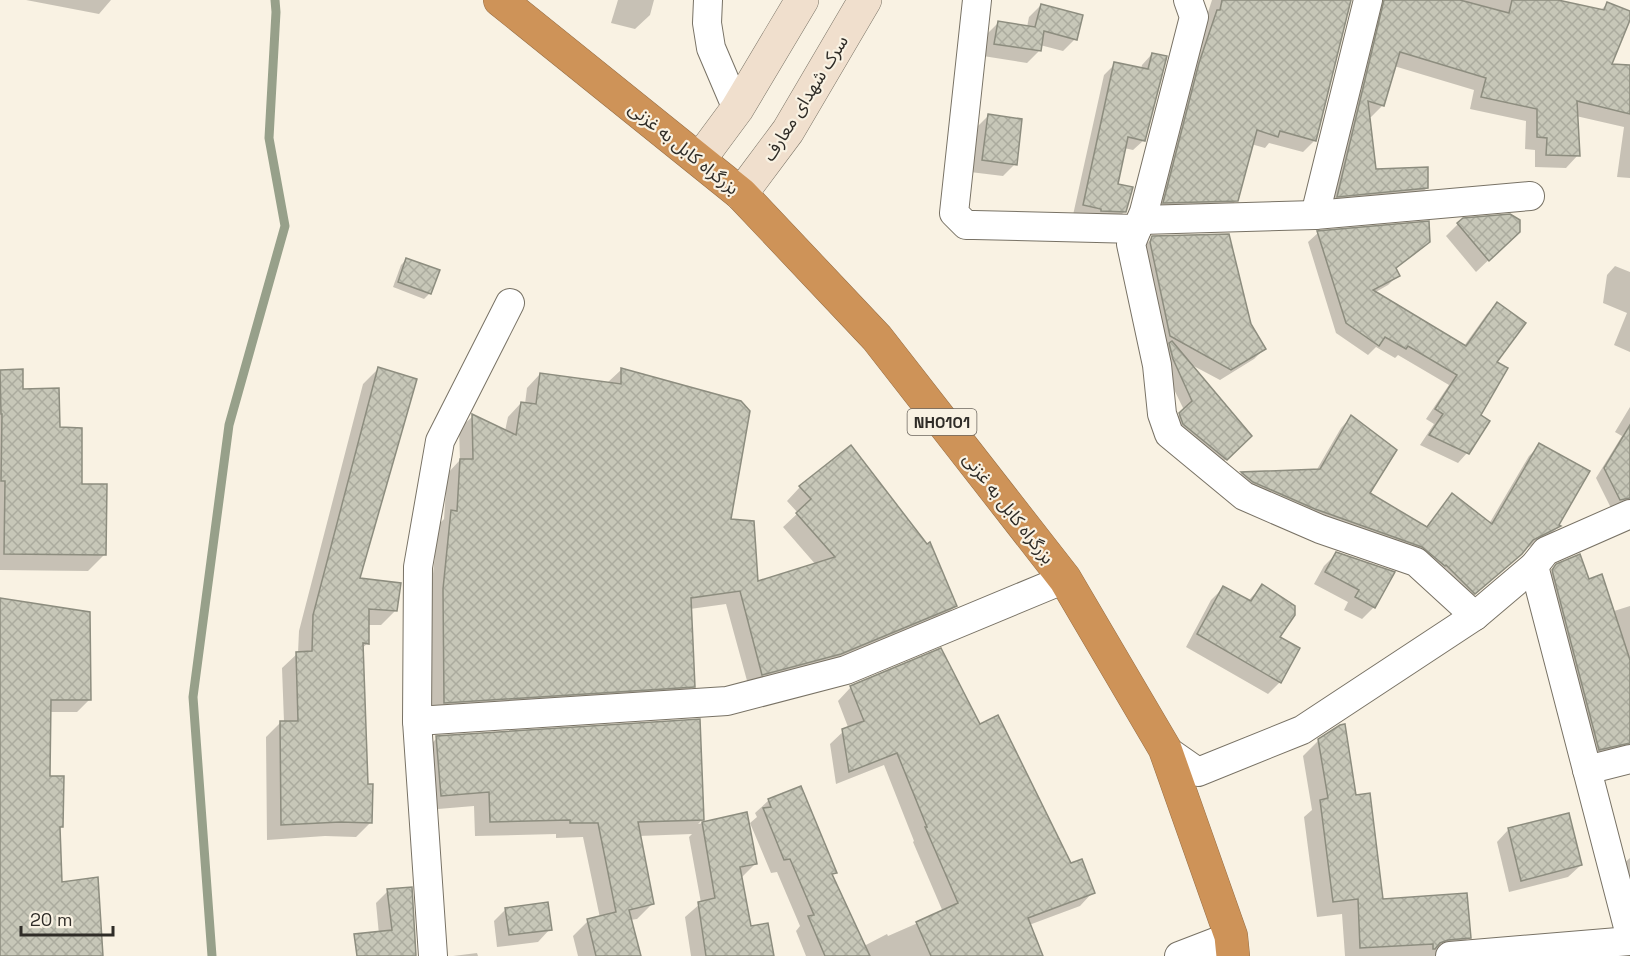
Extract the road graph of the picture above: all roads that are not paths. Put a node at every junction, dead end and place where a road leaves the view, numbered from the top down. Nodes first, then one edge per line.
1 (500, 0) edge
2 (708, 0) edge
3 (802, 0) edge
4 (865, 0) edge
5 (977, 0) edge
6 (1368, 0) edge
7 (1195, 6) edge
8 (737, 109) junction
9 (700, 159) junction
10 (741, 194) junction
11 (1530, 196) dead end
12 (1315, 215) junction
13 (1139, 225) junction
14 (510, 303) dead end
15 (1630, 514) edge
16 (1534, 566) junction
17 (1065, 579) junction
18 (1475, 616) junction
19 (417, 721) junction
20 (1165, 749) junction
21 (1630, 759) edge
22 (1587, 770) junction
23 (1630, 935) edge
24 (1630, 941) edge
25 (1232, 946) edge
26 (433, 956) edge
27 (1179, 956) edge
28 (1450, 956) edge

1 - 9 highway, بزرگراه کابل به غزنی / NH0101
2 - 8 street
3 - 8 main road
4 - 10 main road, سرک شهدای معارف
5 - 13 street
6 - 12 street
7 - 13 street
8 - 9 main road
9 - 10 highway, بزرگراه کابل به غزنی / NH0101
10 - 17 highway, بزرگراه کابل به غزنی / NH0101
11 - 12 street
12 - 13 street
13 - 18 street
14 - 19 street
15 - 16 street
16 - 18 street
16 - 22 street
17 - 19 street
17 - 20 highway, بزرگراه کابل به غزنی / NH0101
18 - 20 street
19 - 26 street
20 - 25 highway, بزرگراه کابل به غزنی / NH0101
21 - 22 street
22 - 23 street
24 - 28 street
25 - 27 street

